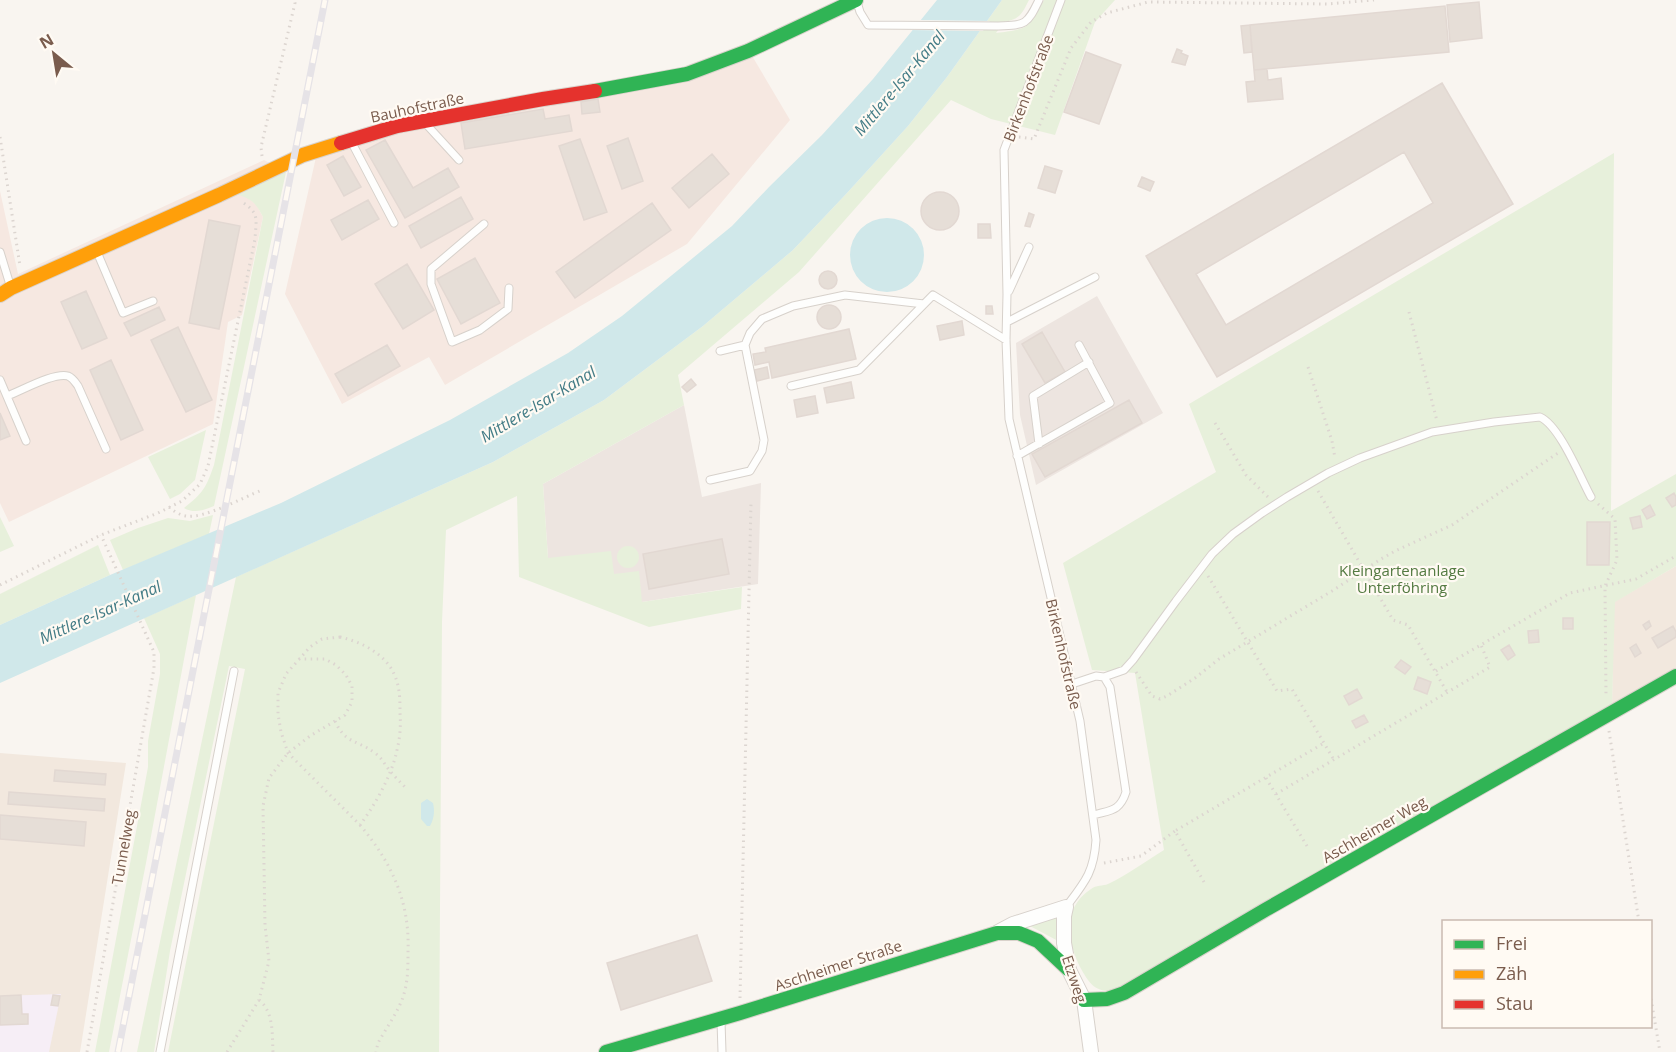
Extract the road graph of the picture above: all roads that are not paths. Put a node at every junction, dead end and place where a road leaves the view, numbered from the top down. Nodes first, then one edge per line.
1 (856, 0) edge
2 (1039, 0) edge
3 (1061, 0) edge
4 (424, 121) junction
5 (351, 140) junction
6 (459, 160) dead end
7 (393, 223) dead end
8 (484, 224) dead end
9 (1029, 247) dead end
10 (96, 250) junction
11 (0, 252) edge
12 (1095, 277) dead end
13 (509, 288) dead end
14 (11, 289) edge
15 (1007, 294) junction
16 (153, 301) dead end
17 (924, 304) junction
18 (1007, 322) junction
19 (1006, 340) junction
20 (745, 345) junction
21 (1079, 345) dead end
22 (720, 351) dead end
23 (1089, 362) junction
24 (0, 380) edge
25 (791, 386) dead end
26 (7, 396) junction
27 (26, 441) dead end
28 (1039, 444) junction
29 (106, 449) dead end
30 (1017, 456) junction
31 (710, 480) dead end
32 (1591, 497) road end
33 (234, 670) dead end
34 (1676, 676) edge
35 (1104, 677) junction
36 (1072, 684) junction
37 (1094, 815) junction
38 (1066, 907) junction
39 (997, 933) junction
40 (1069, 970) junction
41 (1084, 1000) junction
42 (720, 1019) junction
43 (160, 1052) edge
44 (606, 1052) edge
45 (722, 1052) edge
46 (1091, 1052) edge

1 - 2 lane
1 - 4 street, Bauhofstraße
3 - 15 lane, Birkenhofstraße
4 - 5 street, Bauhofstraße
4 - 6 lane
5 - 7 lane
5 - 10 street, Bauhofstraße
8 - 13 lane
9 - 15 lane
10 - 14 street, Bauhofstraße
10 - 16 lane
11 - 14 lane
12 - 18 lane
15 - 18 lane, Birkenhofstraße
17 - 19 lane
17 - 20 lane
17 - 25 lane
18 - 19 lane, Birkenhofstraße
19 - 30 lane, Birkenhofstraße
20 - 22 lane
20 - 31 lane
21 - 23 lane
23 - 28 lane
23 - 28 lane
24 - 26 lane
26 - 27 lane
26 - 29 lane
28 - 30 lane
30 - 36 lane, Birkenhofstraße
32 - 35 lane
33 - 43 lane
34 - 41 street, Aschheimer Weg
35 - 36 lane
35 - 37 lane
36 - 37 lane, Birkenhofstraße
37 - 38 lane, Birkenhofstraße
38 - 39 street
38 - 40 street, Etzweg
39 - 40 street, Aschheimer Straße
39 - 42 street, Aschheimer Straße
40 - 41 street, Etzweg
41 - 46 street, Etzweg
42 - 44 street, Aschheimer Straße
42 - 45 lane

